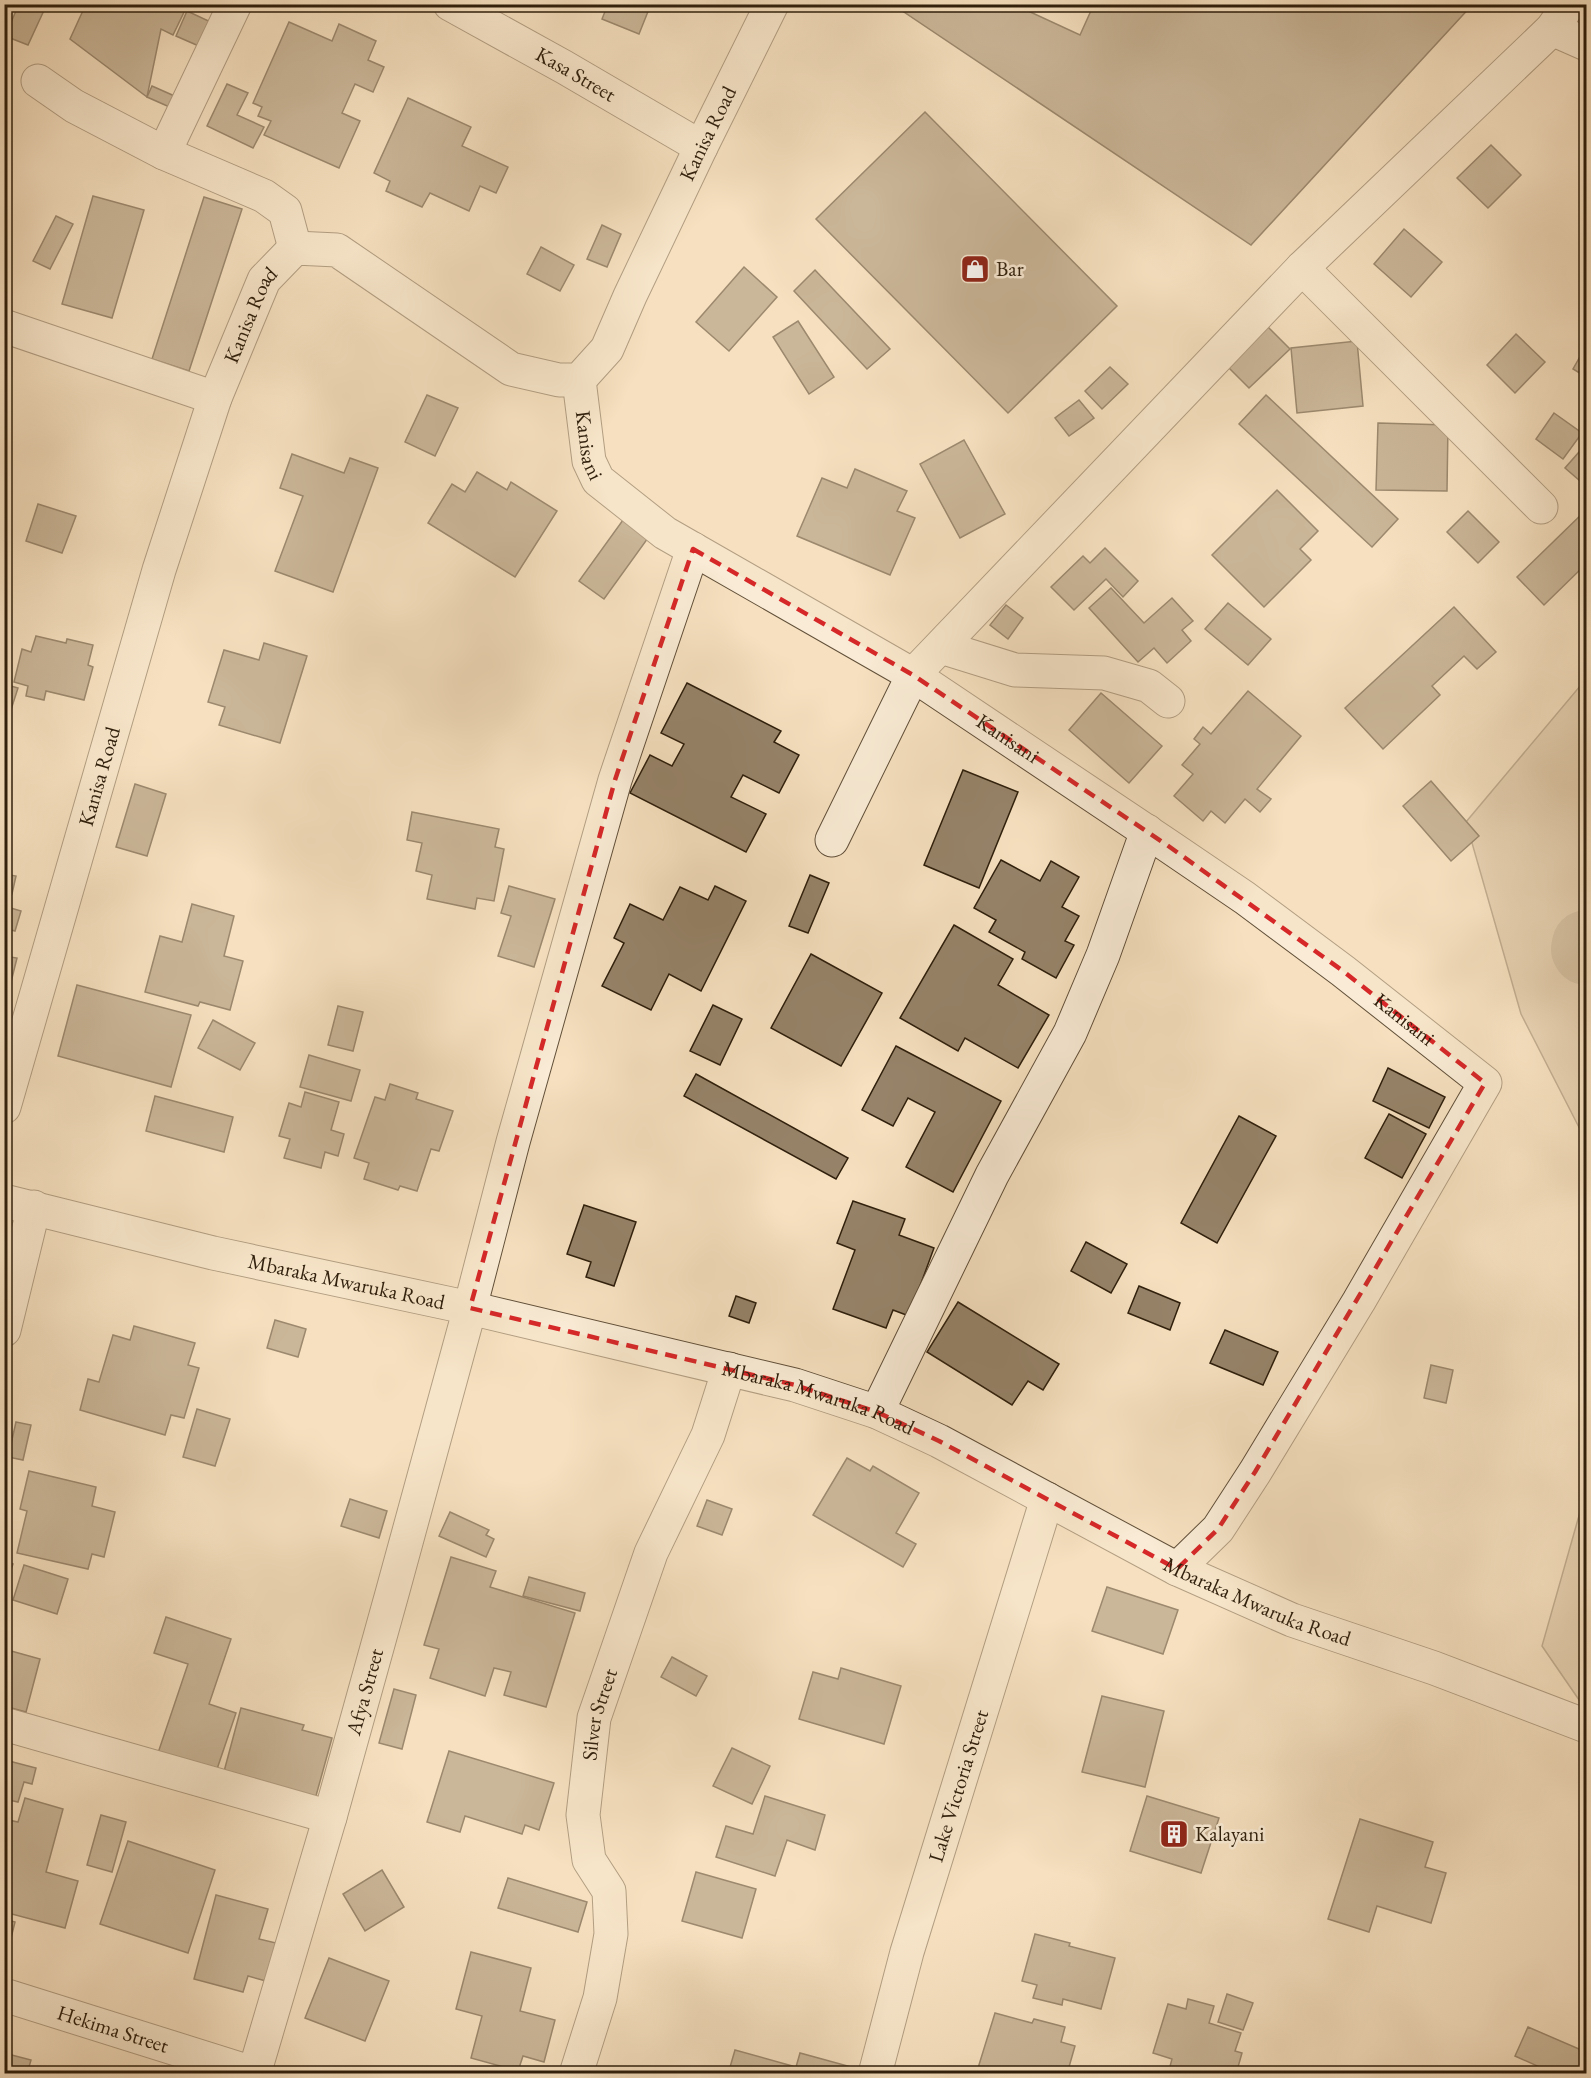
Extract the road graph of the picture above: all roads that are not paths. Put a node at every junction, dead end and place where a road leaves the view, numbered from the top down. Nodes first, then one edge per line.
1 (236, 4) edge
2 (772, 4) edge
3 (462, 8) edge
4 (1560, 17) edge
5 (1587, 45) edge
6 (38, 81) dead end
7 (701, 147) junction
8 (164, 153) junction
9 (295, 248) junction
10 (1302, 268) junction
11 (4, 326) edge
12 (579, 380) junction
13 (215, 398) junction
14 (1541, 507) dead end
15 (693, 549) junction
16 (941, 647) junction
17 (913, 675) junction
18 (1167, 700) dead end
19 (1147, 831) junction
20 (832, 840) dead end
21 (4, 1107) edge
22 (19, 1204) edge
23 (470, 1308) junction
24 (4, 1330) edge
25 (729, 1369) junction
26 (878, 1412) junction
27 (1047, 1499) junction
28 (1177, 1569) junction
29 (4, 1724) edge
30 (1587, 1726) edge
31 (330, 1817) junction
32 (4, 1995) edge
33 (255, 2073) edge
34 (576, 2073) edge
35 (875, 2073) edge

1 - 8 street
2 - 7 street, Kanisa Road
3 - 7 street, Kasa Street
4 - 5 street
4 - 10 street
6 - 8 street
7 - 12 street, Kanisa Road
8 - 9 street
9 - 12 street, Kanisa Road
9 - 13 street, Kanisa Road
10 - 14 street
10 - 16 street
11 - 13 street
12 - 15 street, Kanisani
13 - 21 street, Kanisa Road
15 - 17 street, Kanisani
15 - 23 street, Afya Street
16 - 17 street
16 - 18 street
17 - 19 street, Kanisani
17 - 20 street
19 - 26 street
19 - 28 street, Kanisani
22 - 23 street, Mbaraka Mwaruka Road
22 - 24 street
23 - 25 street, Mbaraka Mwaruka Road
23 - 31 street, Afya Street
25 - 26 street, Mbaraka Mwaruka Road
25 - 34 street, Silver Street
26 - 27 street, Mbaraka Mwaruka Road
27 - 28 street, Mbaraka Mwaruka Road
27 - 35 street, Lake Victoria Street
28 - 30 street, Mbaraka Mwaruka Road
29 - 31 street
31 - 33 street, Afya Street
32 - 33 street, Hekima Street

